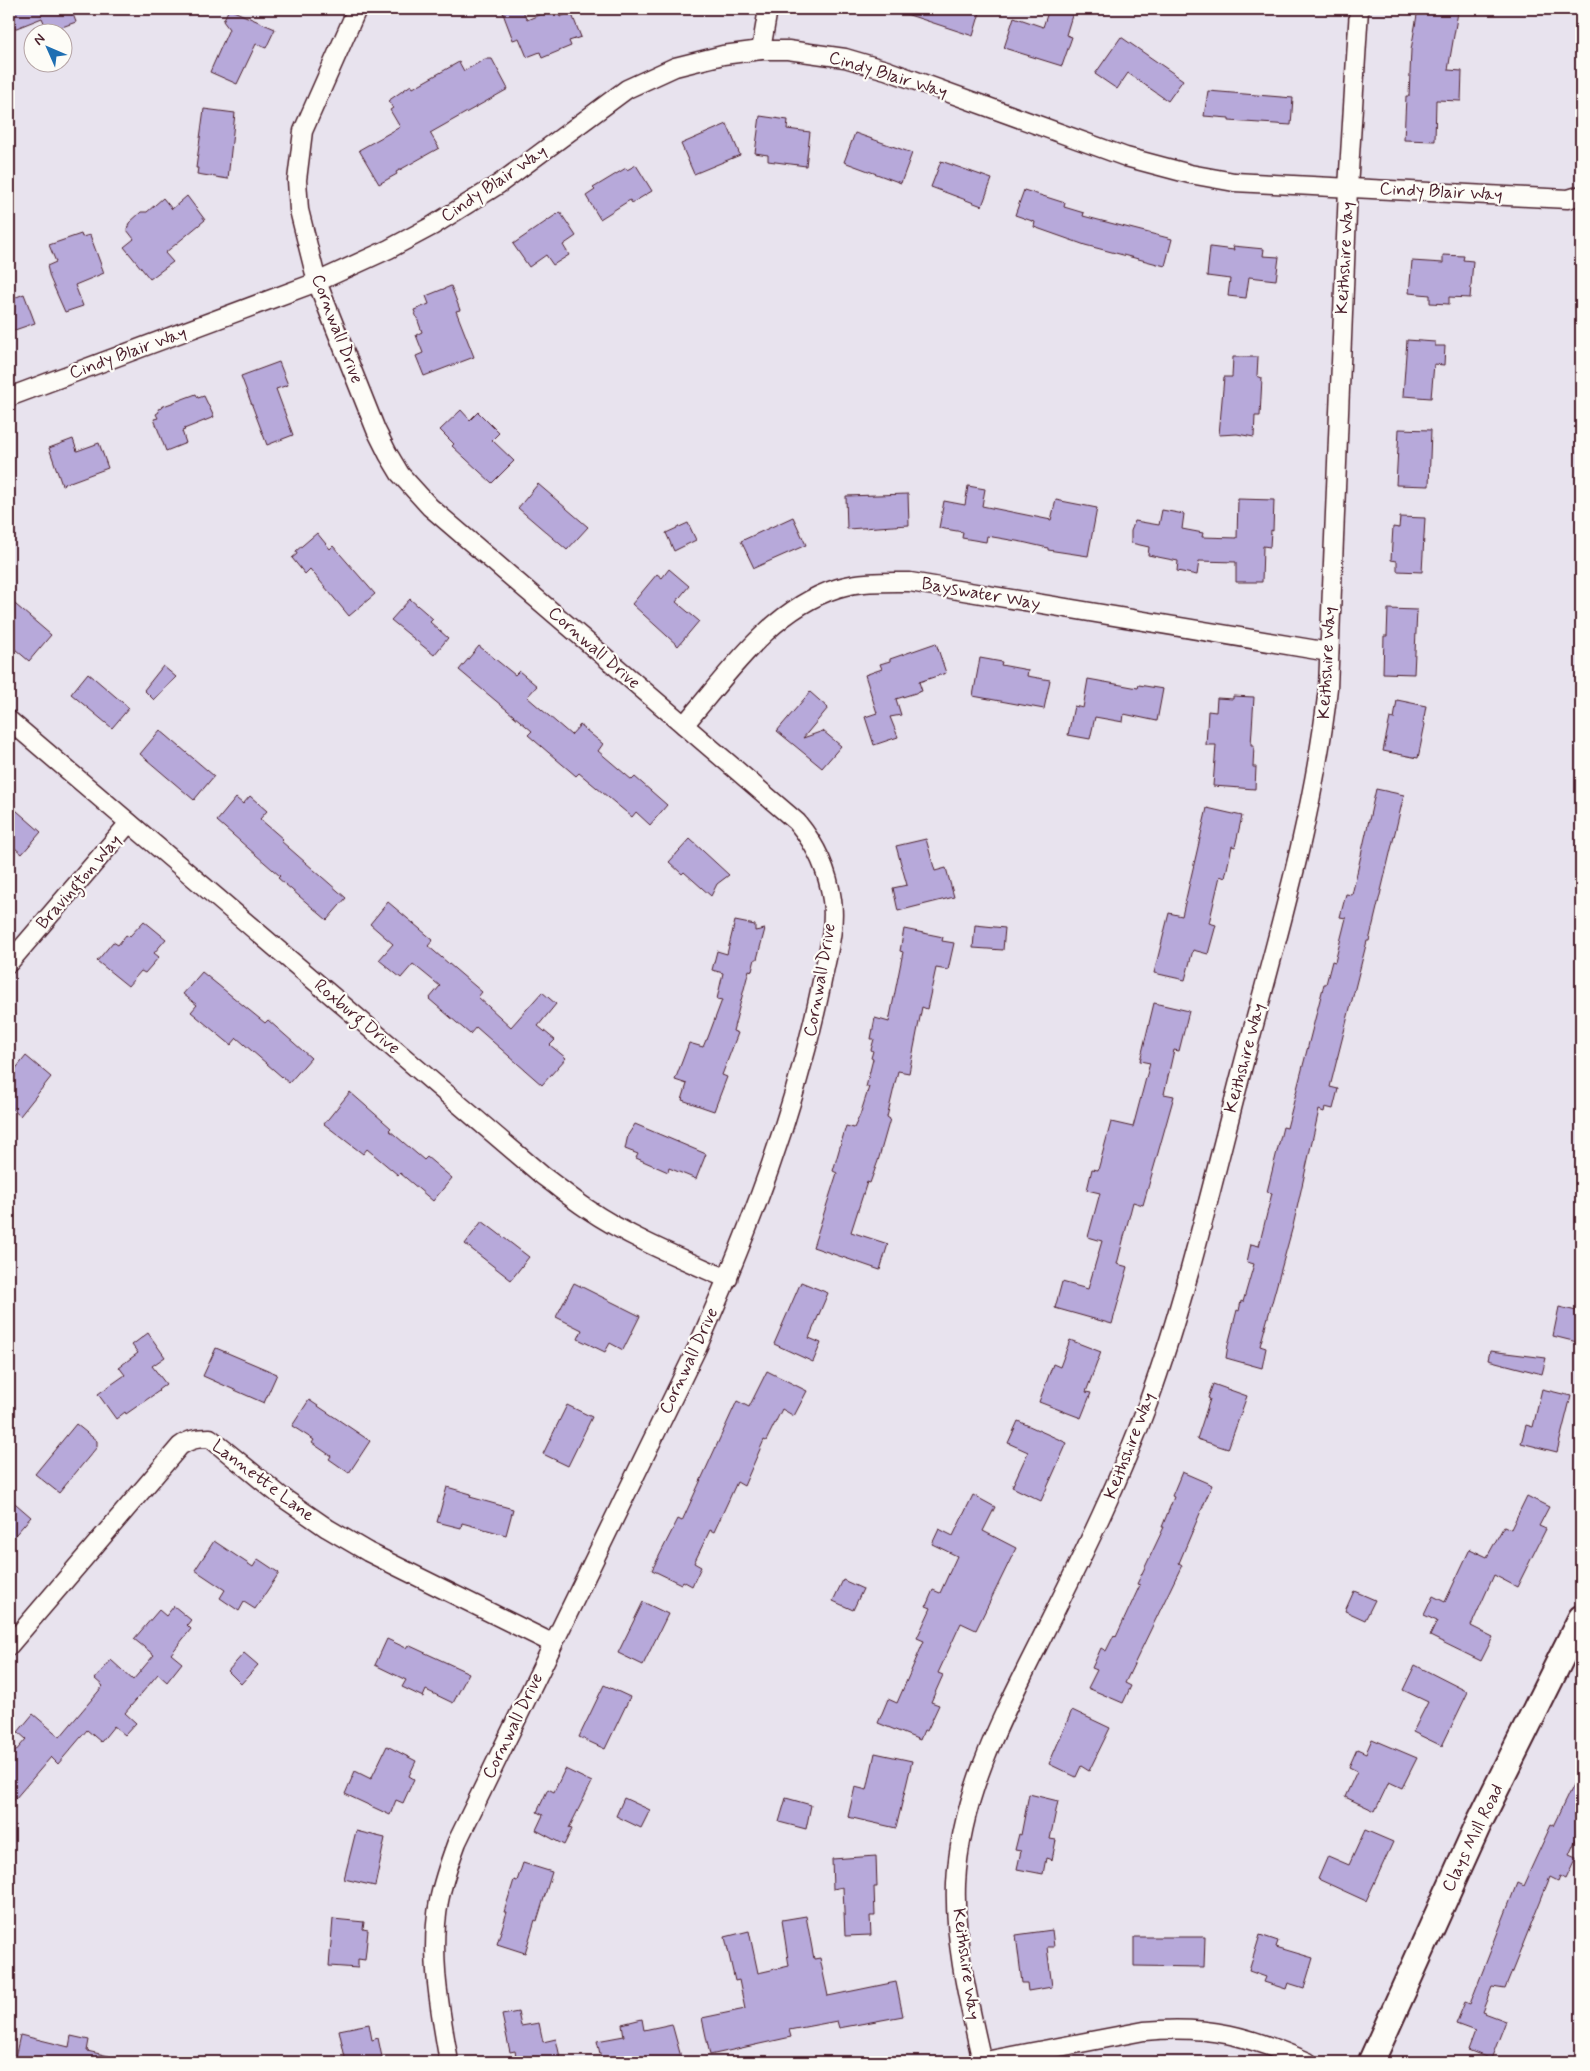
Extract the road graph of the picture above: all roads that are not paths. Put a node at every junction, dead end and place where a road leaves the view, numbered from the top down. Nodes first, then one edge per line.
1 (357, 9) edge
2 (768, 9) edge
3 (1359, 9) edge
4 (761, 50) junction
5 (1348, 188) junction
6 (1577, 200) edge
7 (317, 282) junction
8 (9, 397) edge
9 (1329, 652) junction
10 (9, 720) edge
11 (684, 725) junction
12 (129, 823) junction
13 (9, 963) edge
14 (728, 1279) junction
15 (1581, 1618) edge
16 (552, 1643) junction
17 (9, 1646) edge
18 (449, 2062) edge
19 (981, 2062) edge
20 (1308, 2062) edge
21 (1371, 2062) edge

1 - 7 street, Cornwall Drive
2 - 4 street
3 - 5 street, Keithshire Way
4 - 5 street, Cindy Blair Way
4 - 7 street, Cindy Blair Way
5 - 6 street, Cindy Blair Way
5 - 9 street, Keithshire Way
7 - 8 street, Cindy Blair Way
7 - 11 street, Cornwall Drive
9 - 11 street, Bayswater Way
9 - 19 street, Keithshire Way
10 - 12 street, Roxburg Drive
11 - 14 street, Cornwall Drive
12 - 13 street, Bravington Way
12 - 14 street, Roxburg Drive
14 - 16 street, Cornwall Drive
15 - 21 main road, Clays Mill Road
16 - 17 street, Lannette Lane
16 - 18 street, Cornwall Drive
19 - 20 street

